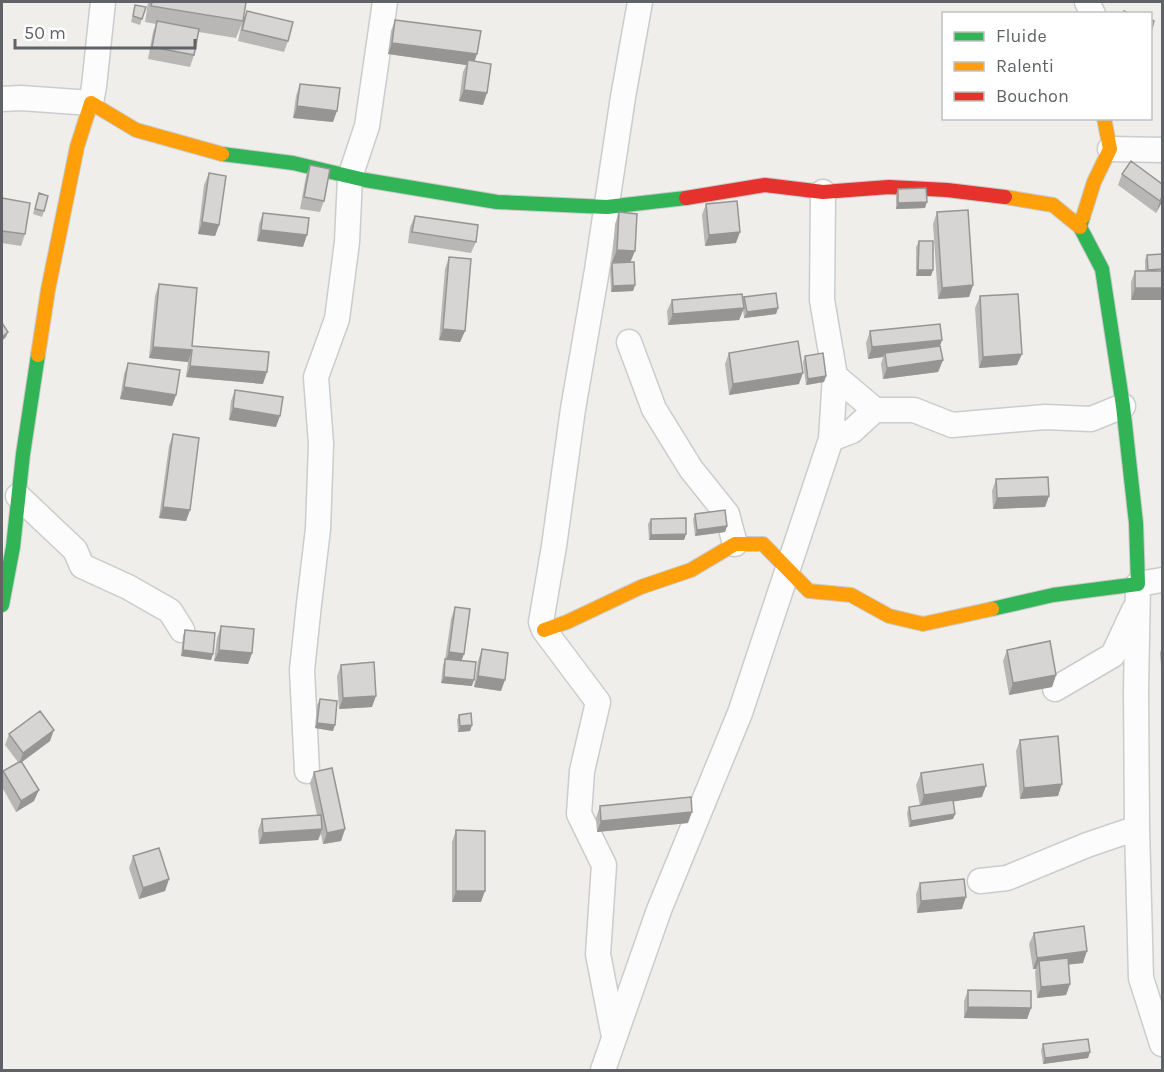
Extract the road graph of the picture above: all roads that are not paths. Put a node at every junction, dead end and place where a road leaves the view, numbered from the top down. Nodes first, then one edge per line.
1 (103, 2) edge
2 (385, 2) edge
3 (640, 2) edge
4 (2, 99) edge
5 (91, 103) junction
6 (1104, 120) edge
7 (1110, 149) junction
8 (1162, 150) edge
9 (350, 177) junction
10 (823, 192) junction
11 (607, 207) junction
12 (1080, 227) junction
13 (629, 342) dead end
14 (835, 376) junction
15 (1123, 406) junction
16 (876, 410) junction
17 (831, 439) junction
18 (18, 496) junction
19 (800, 533) junction
20 (735, 544) junction
21 (763, 544) junction
22 (788, 570) junction
23 (1162, 580) edge
24 (809, 591) junction
25 (1138, 593) junction
26 (2, 605) edge
27 (773, 615) junction
28 (182, 630) edge
29 (544, 630) junction
30 (1055, 689) edge
31 (307, 771) dead end
32 (1137, 828) junction
33 (980, 881) dead end
34 (614, 1037) junction
35 (1162, 1044) edge
36 (603, 1071) edge

1 - 5 street
2 - 9 street
3 - 11 street
4 - 5 street
5 - 9 street
5 - 18 street
6 - 7 street
7 - 8 street
7 - 12 street
9 - 11 street
9 - 31 street
10 - 11 street
10 - 12 street
10 - 14 street
11 - 29 street
12 - 15 street
13 - 20 street
14 - 16 street
14 - 17 street
15 - 16 street
15 - 25 street
16 - 17 street
17 - 19 street
18 - 26 street
18 - 28 street
19 - 21 street
19 - 22 street
20 - 21 street
20 - 29 street
21 - 22 street
22 - 24 street
22 - 27 street
23 - 25 street
24 - 25 street
24 - 27 street
25 - 30 street
25 - 32 street
27 - 34 street
29 - 34 street
32 - 33 street
32 - 35 street
34 - 36 street

